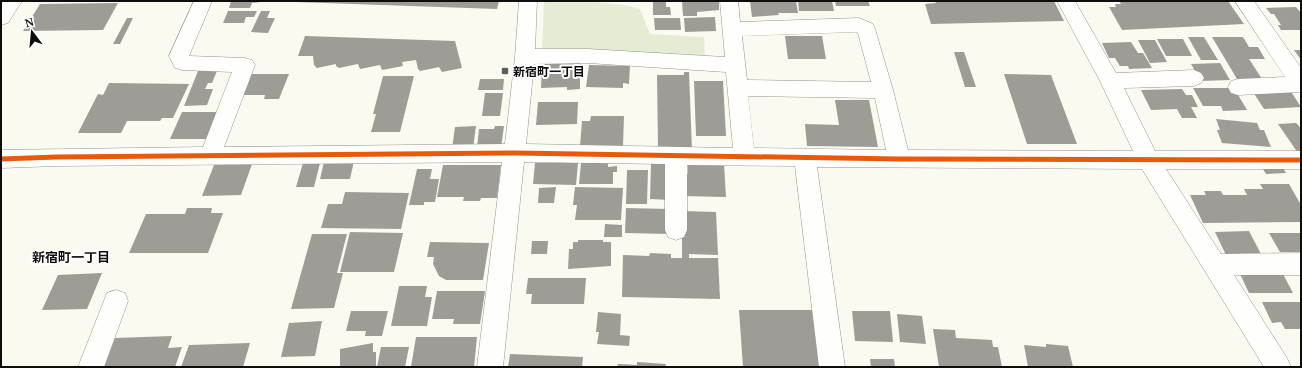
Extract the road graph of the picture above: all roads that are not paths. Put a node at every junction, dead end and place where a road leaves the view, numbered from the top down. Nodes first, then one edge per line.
1 (13, 1) edge
2 (203, 1) edge
3 (528, 1) edge
4 (730, 1) edge
5 (1066, 1) edge
6 (1244, 1) edge
7 (1, 18) edge
8 (732, 29) junction
9 (525, 57) junction
10 (736, 65) junction
11 (1194, 78) dead end
12 (1110, 81) junction
13 (1301, 84) edge
14 (1238, 87) dead end
15 (738, 88) junction
16 (883, 90) junction
17 (515, 153) junction
18 (210, 155) junction
19 (676, 156) junction
20 (744, 156) junction
21 (805, 158) junction
22 (1, 159) edge
23 (899, 159) junction
24 (1148, 159) junction
25 (1301, 160) edge
26 (676, 230) dead end
27 (1301, 264) edge
28 (1214, 265) junction
29 (116, 301) dead end
30 (91, 367) edge
31 (490, 367) edge
32 (832, 367) edge
33 (1278, 367) edge

1 - 7 street
2 - 18 street
3 - 9 street
4 - 8 street
5 - 12 street
6 - 13 street
8 - 10 street
8 - 16 street
9 - 10 street
9 - 17 street
10 - 15 street
11 - 12 street
12 - 24 street
13 - 14 street
15 - 16 street
15 - 20 street
16 - 23 street
17 - 18 street
17 - 19 street
17 - 31 street
18 - 22 street
19 - 20 street
19 - 26 street
20 - 21 street
21 - 23 street
21 - 32 street
23 - 24 street
24 - 25 street
24 - 28 street
27 - 28 street
28 - 33 street
29 - 30 street

